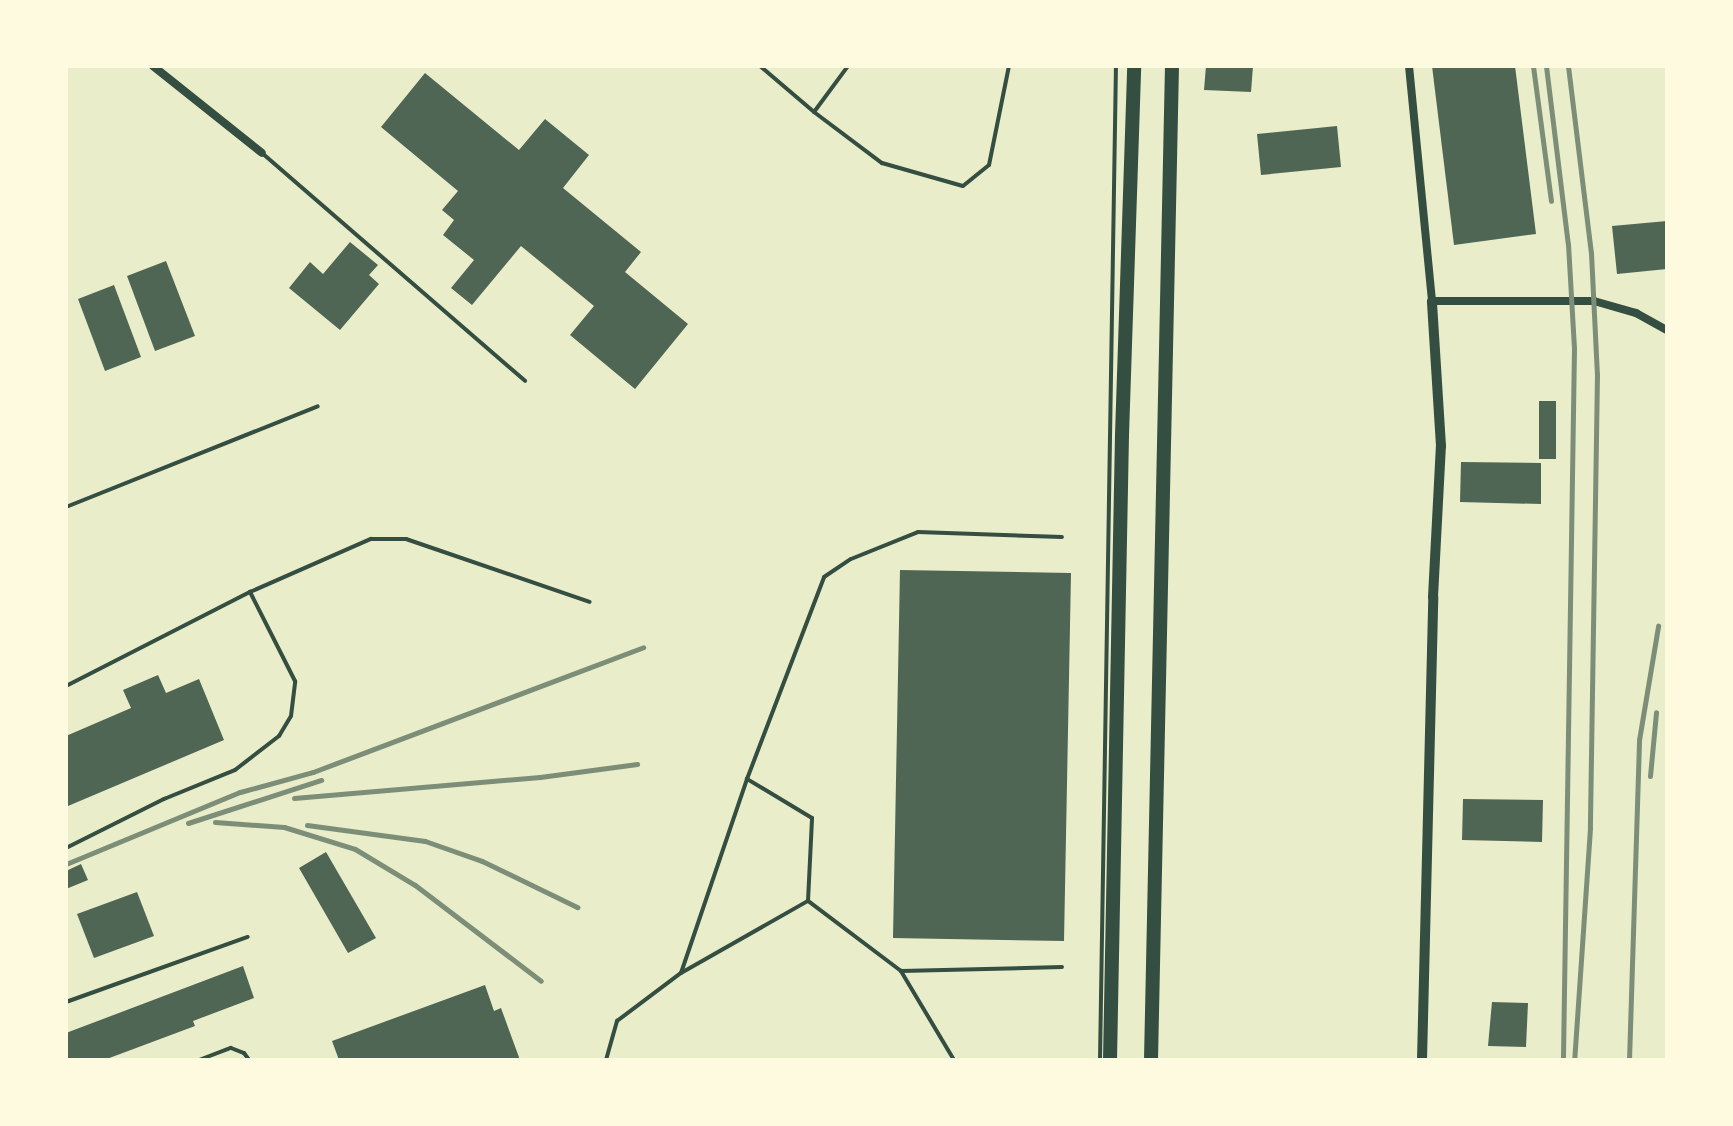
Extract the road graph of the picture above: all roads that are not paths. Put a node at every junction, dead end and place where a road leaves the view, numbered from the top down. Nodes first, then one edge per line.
1 (153, 66) edge
2 (760, 66) edge
3 (848, 66) edge
4 (1009, 66) edge
5 (1116, 66) edge
6 (1134, 66) edge
7 (1172, 66) edge
8 (1409, 66) edge
9 (814, 112) junction
10 (262, 153) joint
11 (1432, 301) junction
12 (1667, 330) edge
13 (525, 381) dead end
14 (318, 406) dead end
15 (66, 507) edge
16 (1062, 537) dead end
17 (250, 592) junction
18 (590, 602) dead end
19 (66, 686) edge
20 (747, 779) junction
21 (66, 848) edge
22 (808, 901) junction
23 (248, 937) dead end
24 (1062, 967) dead end
25 (901, 971) junction
26 (681, 973) junction
27 (66, 1002) edge
28 (199, 1060) edge
29 (249, 1060) edge
30 (606, 1060) edge
31 (954, 1060) edge
32 (1100, 1060) edge
33 (1110, 1060) edge
34 (1151, 1060) edge
35 (1422, 1060) edge

1 - 10 street
2 - 9 lane
3 - 9 lane
4 - 9 lane
5 - 32 lane
6 - 33 highway
7 - 34 highway
8 - 11 street
10 - 13 lane
11 - 12 street
11 - 35 street
14 - 15 lane
16 - 20 lane
17 - 18 lane
17 - 19 lane
17 - 21 lane
20 - 22 lane
20 - 26 lane
22 - 25 lane
22 - 26 lane
23 - 27 lane
24 - 25 lane
25 - 31 lane
26 - 30 lane
28 - 29 lane

